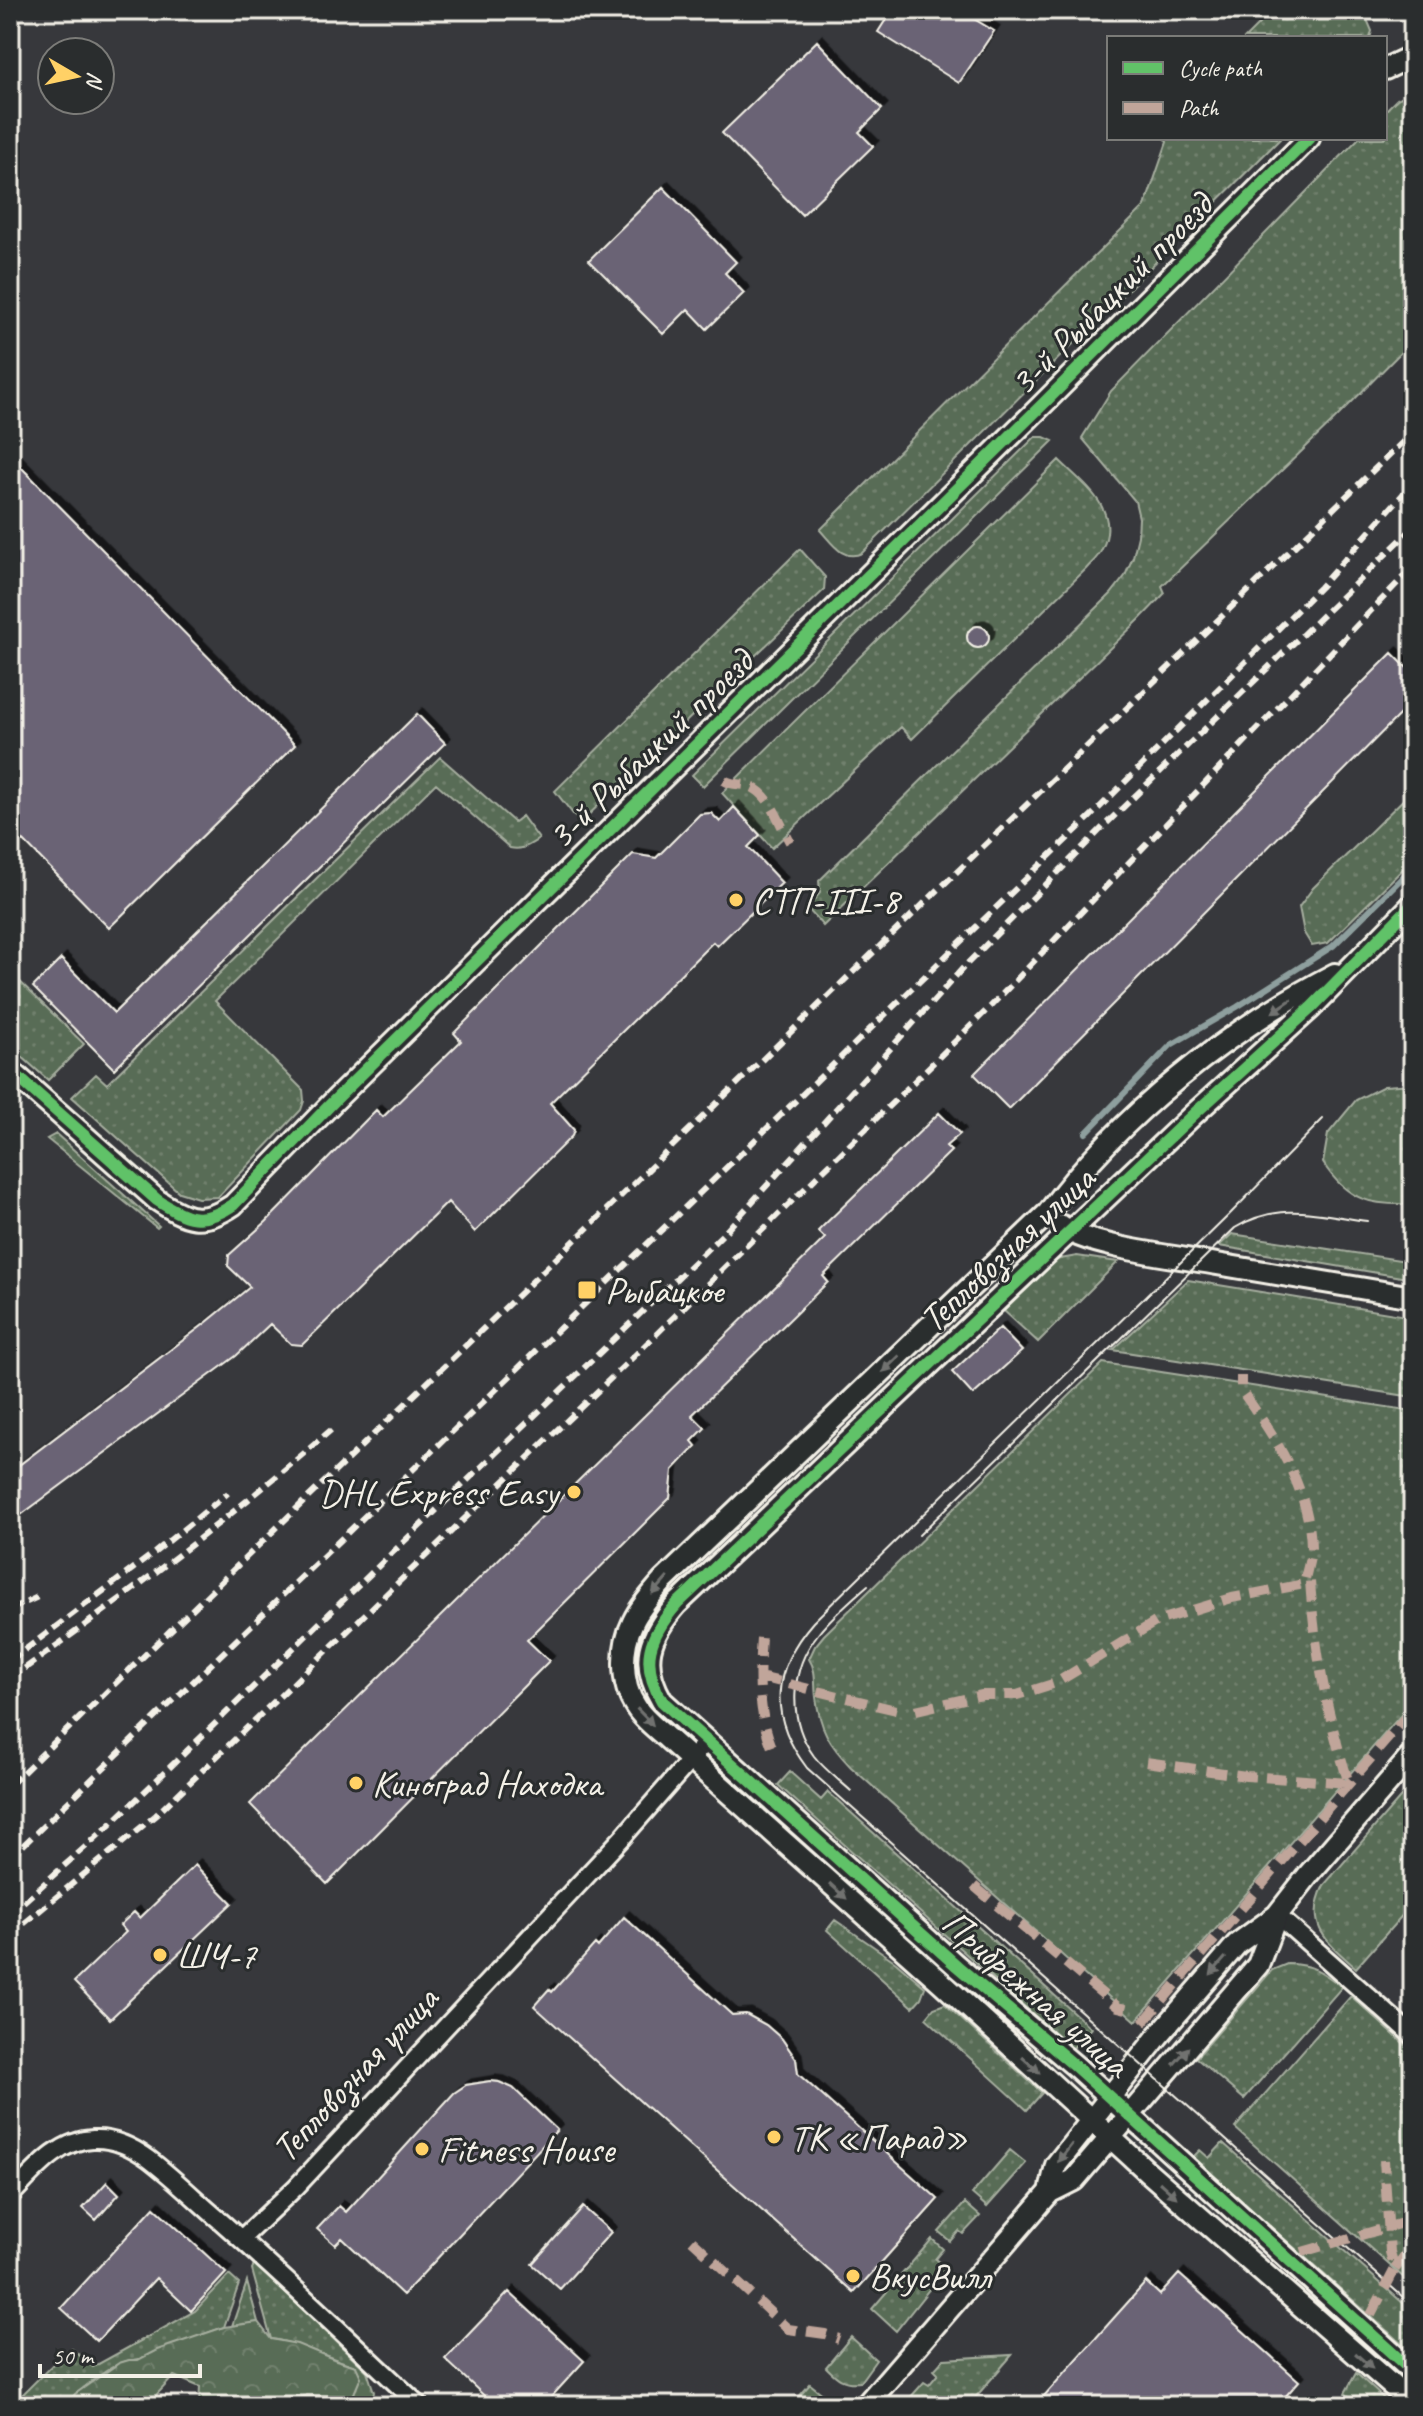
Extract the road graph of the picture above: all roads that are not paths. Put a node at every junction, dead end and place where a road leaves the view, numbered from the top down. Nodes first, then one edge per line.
1 (1413, 58) edge
2 (1387, 68) edge
3 (1307, 140) edge
4 (1413, 904) edge
5 (1350, 967) junction
6 (10, 1070) edge
7 (1048, 1213) junction
8 (1068, 1232) junction
9 (1413, 1297) edge
10 (651, 1644) joint
11 (626, 1645) joint
12 (707, 1741) junction
13 (1413, 1754) edge
14 (691, 1759) junction
15 (1277, 1915) junction
16 (1413, 2036) edge
17 (1110, 2097) junction
18 (1130, 2115) junction
19 (1092, 2120) junction
20 (1110, 2137) junction
21 (1050, 2192) junction
22 (10, 2196) edge
23 (241, 2239) junction
24 (1413, 2372) edge
25 (1413, 2404) edge
26 (420, 2406) edge
27 (865, 2406) edge

1 - 2 street
3 - 6 street, 3-й Рыбацкий проезд
4 - 5 street, Тепловозная улица
5 -> 7 street, Тепловозная улица
5 - 8 street, Тепловозная улица
7 - 8 street
7 -> 11 street, Тепловозная улица
8 - 9 street
8 - 10 street, Тепловозная улица
10 - 12 street, Прибрежная улица
11 -> 14 street, Прибрежная улица
12 - 14 street, Тепловозная улица
12 - 17 street, Прибрежная улица
13 - 15 street
14 -> 19 street, Прибрежная улица
14 - 23 street, Тепловозная улица
15 - 16 street
15 -> 17 street
18 -> 15 street
17 - 18 street, Прибрежная улица
17 - 19 street
18 - 20 street
18 - 24 street, Прибрежная улица
19 - 20 street, Прибрежная улица
19 -> 21 street
20 - 21 street
20 -> 25 street, Прибрежная улица
21 - 27 street
22 - 23 street
23 - 26 street

